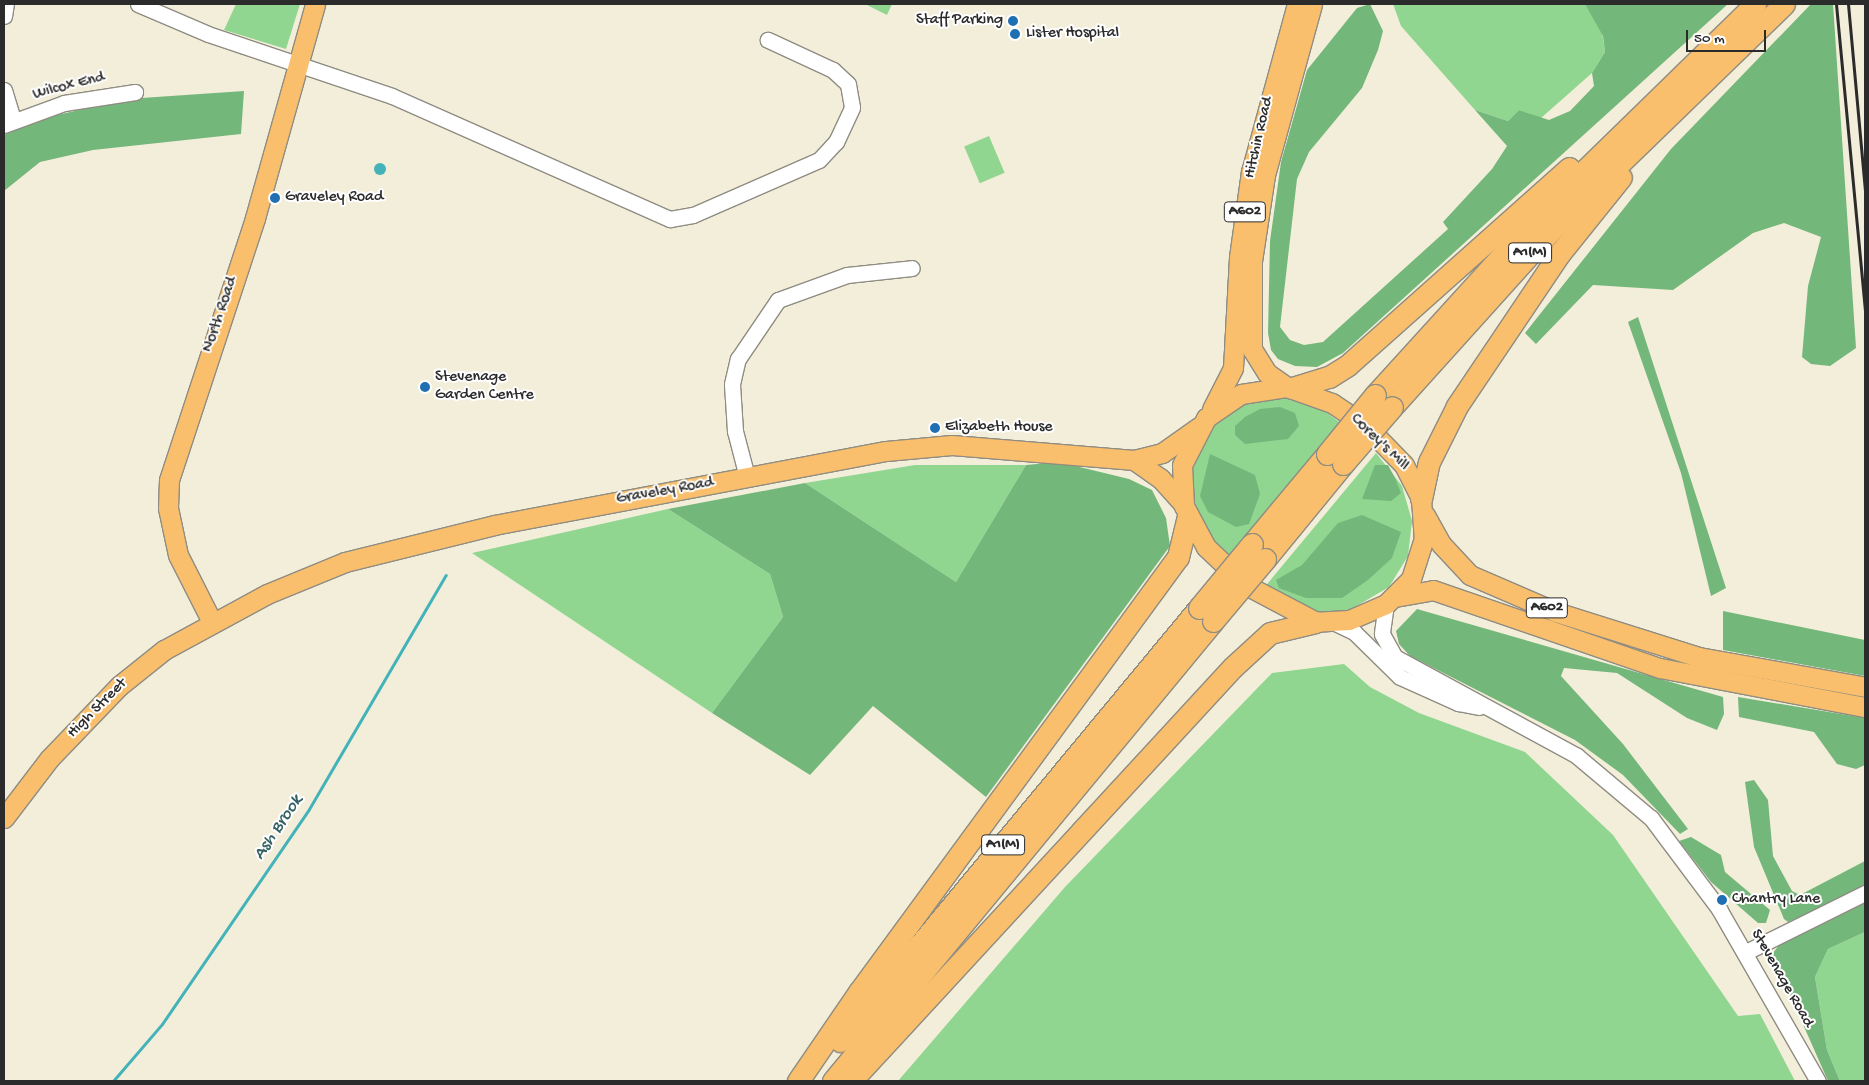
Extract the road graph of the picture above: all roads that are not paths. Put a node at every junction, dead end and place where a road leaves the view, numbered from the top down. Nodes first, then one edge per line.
1 (6, 4) edge
2 (138, 4) edge
3 (315, 4) edge
4 (1297, 4) edge
5 (1312, 4) edge
6 (1755, 4) edge
7 (1784, 4) edge
8 (4, 16) edge
9 (768, 40) dead end
10 (299, 65) junction
11 (4, 90) edge
12 (135, 92) dead end
13 (1677, 106) junction
14 (1639, 114) junction
15 (8, 123) edge
16 (912, 268) dead end
17 (1290, 387) junction
18 (1384, 401) junction
19 (1202, 423) junction
20 (1134, 460) junction
21 (746, 477) junction
22 (1423, 507) junction
23 (1186, 511) junction
24 (1391, 600) junction
25 (1206, 614) junction
26 (212, 622) junction
27 (1326, 622) junction
28 (1865, 687) edge
29 (1865, 707) edge
30 (1484, 708) junction
31 (4, 818) edge
32 (1865, 893) edge
33 (1746, 952) junction
34 (798, 1081) edge
35 (806, 1081) edge
36 (833, 1081) edge
37 (850, 1081) edge
38 (1818, 1081) edge

1 - 8 street
2 - 10 street
3 - 10 main road, North Road
4 - 19 main road, Hitchin Road / A602
5 - 17 main road, Hitchin Road / A602
6 - 14 highway, A1(M)
7 - 13 highway, A1(M)
9 - 10 street
10 - 26 main road, North Road
11 - 15 street, Wilcox End
12 - 15 street, Wilcox End
13 - 18 highway, A1(M)
13 - 22 highway
14 - 17 highway
14 - 18 highway, A1(M)
16 - 21 street
17 - 19 main road, Corey's Mill
17 - 22 main road, Corey's Mill
18 - 25 highway, A1(M), bridge
19 - 20 main road, Graveley Road
19 - 23 main road
20 - 21 main road, Graveley Road
20 - 23 main road
21 - 26 main road, Graveley Road
22 - 24 main road
22 - 28 main road, A602
23 - 27 main road
23 - 34 highway
24 - 27 main road
24 - 29 main road, A602
24 - 30 street, Stevenage Road
25 - 35 highway, A1(M)
25 - 36 highway, A1(M)
26 - 31 main road, High Street
27 - 30 street, Stevenage Road
27 - 37 highway
30 - 33 street, Stevenage Road
32 - 33 street
33 - 38 street, Stevenage Road

